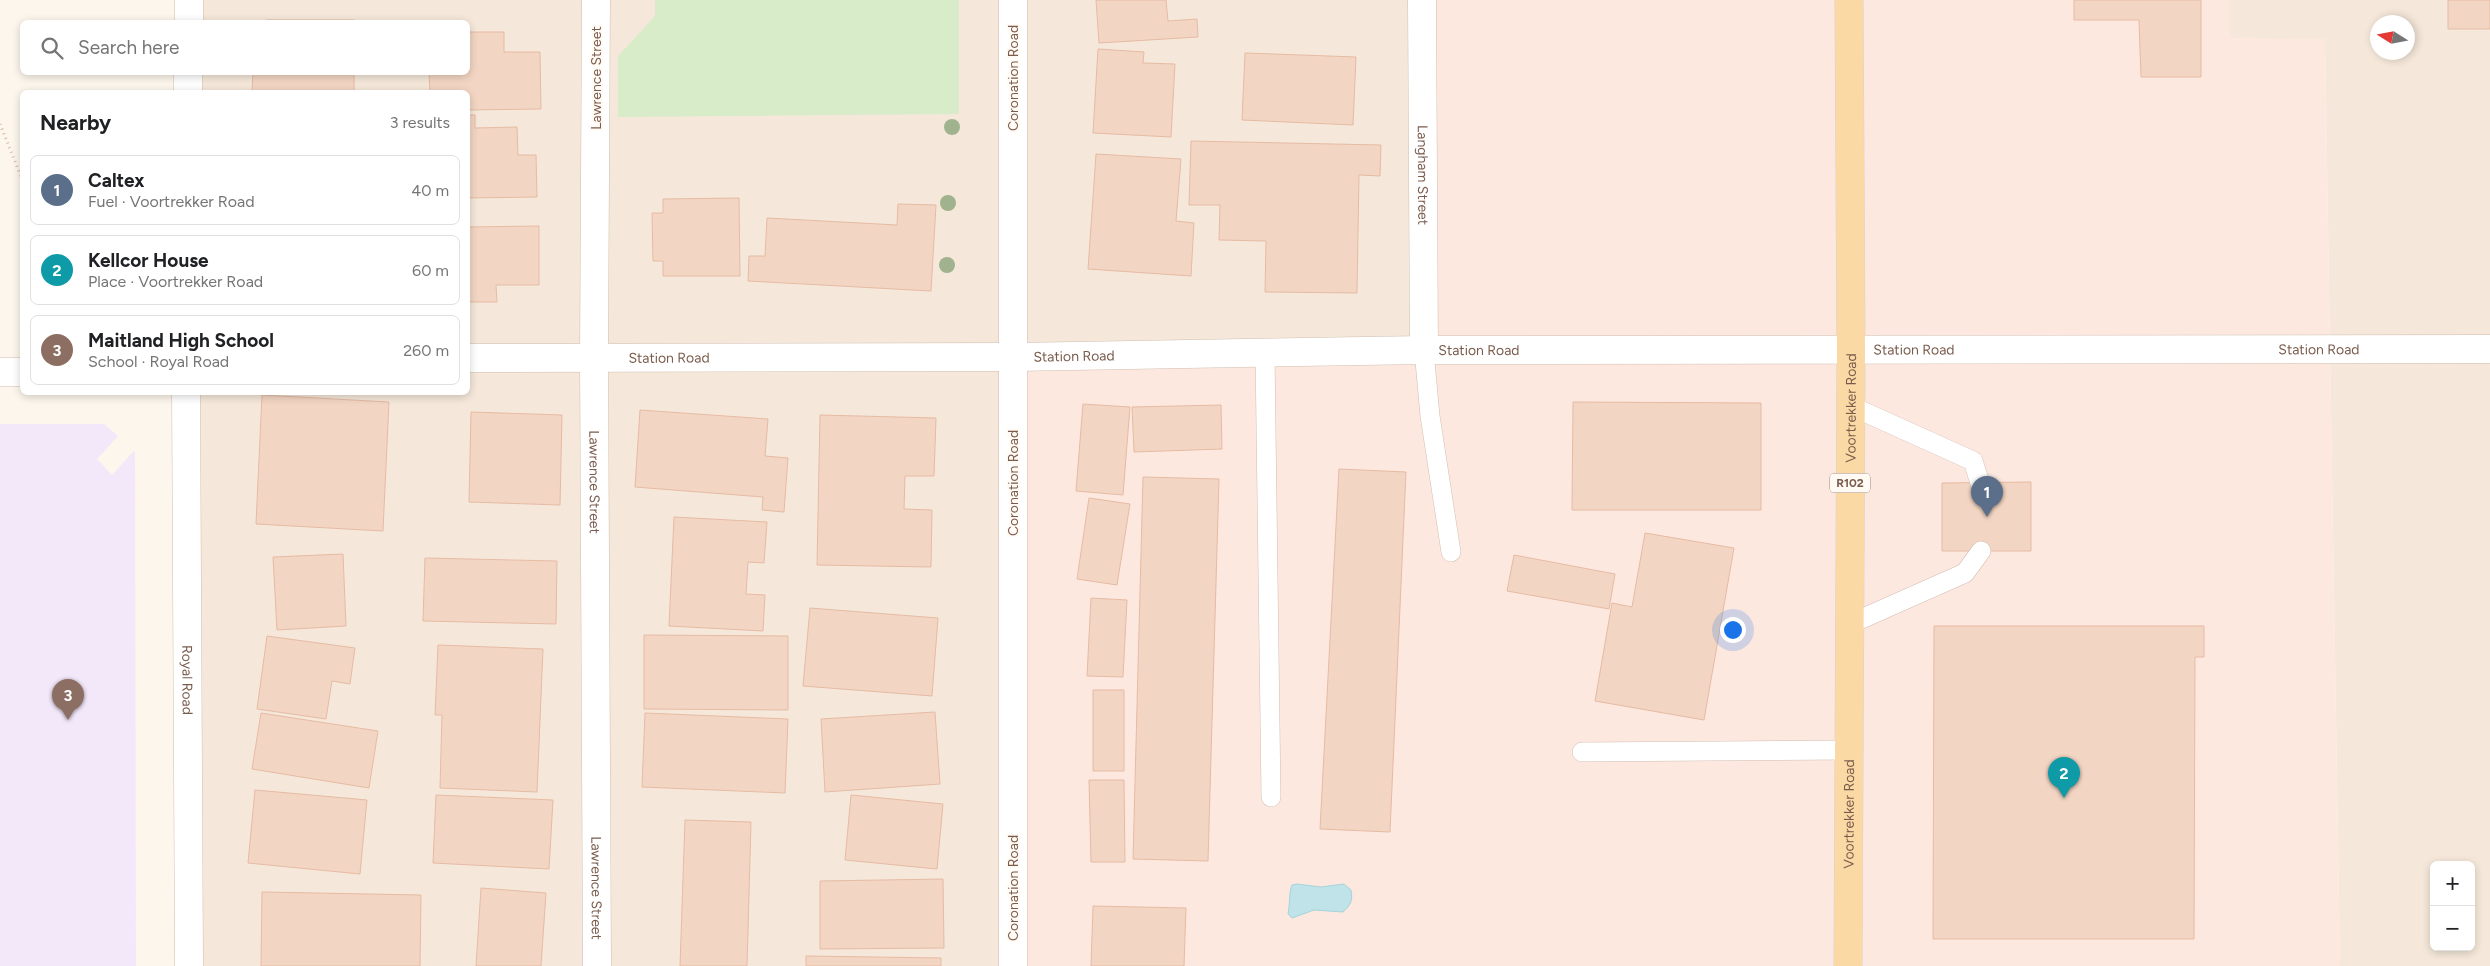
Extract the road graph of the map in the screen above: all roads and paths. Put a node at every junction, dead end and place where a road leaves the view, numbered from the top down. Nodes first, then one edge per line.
1 (189, 0) edge
2 (596, 0) edge
3 (1013, 0) edge
4 (1422, 0) edge
5 (1849, 0) edge
6 (189, 20) edge
7 (188, 75) edge
8 (188, 90) edge
9 (0, 124) edge
10 (20, 174) edge
11 (2490, 349) edge
12 (1424, 350) junction
13 (1851, 352) junction
14 (1265, 353) junction
15 (594, 356) junction
16 (1012, 357) junction
17 (470, 358) edge
18 (0, 372) edge
19 (20, 372) edge
20 (186, 395) edge
21 (1851, 406) junction
22 (1980, 483) dead end
23 (1981, 551) dead end
24 (1451, 552) dead end
25 (1850, 624) junction
26 (1849, 750) junction
27 (1582, 752) dead end
28 (1271, 797) dead end
29 (189, 966) edge
30 (597, 966) edge
31 (1013, 966) edge
32 (1848, 966) edge

1 - 6 street
2 - 15 street, Lawrence Street
3 - 16 street, Coronation Road
4 - 12 street, Langham Street
5 - 13 main road, Voortrekker Road / R102
7 - 8 street
9 - 10 path
11 - 13 street, Station Road
12 - 13 street, Station Road
12 - 14 street, Station Road
12 - 24 lane
13 - 21 main road, Voortrekker Road / R102
14 - 16 street, Station Road
14 - 28 lane
15 - 16 street, Station Road
15 - 17 street, Station Road
15 - 30 street, Lawrence Street
16 - 31 street, Coronation Road
18 - 19 street
20 - 29 street, Royal Road
21 - 22 lane
21 - 25 main road, Voortrekker Road / R102
23 - 25 lane
25 - 26 main road, Voortrekker Road / R102
26 - 27 lane
26 - 32 main road, Voortrekker Road / R102

